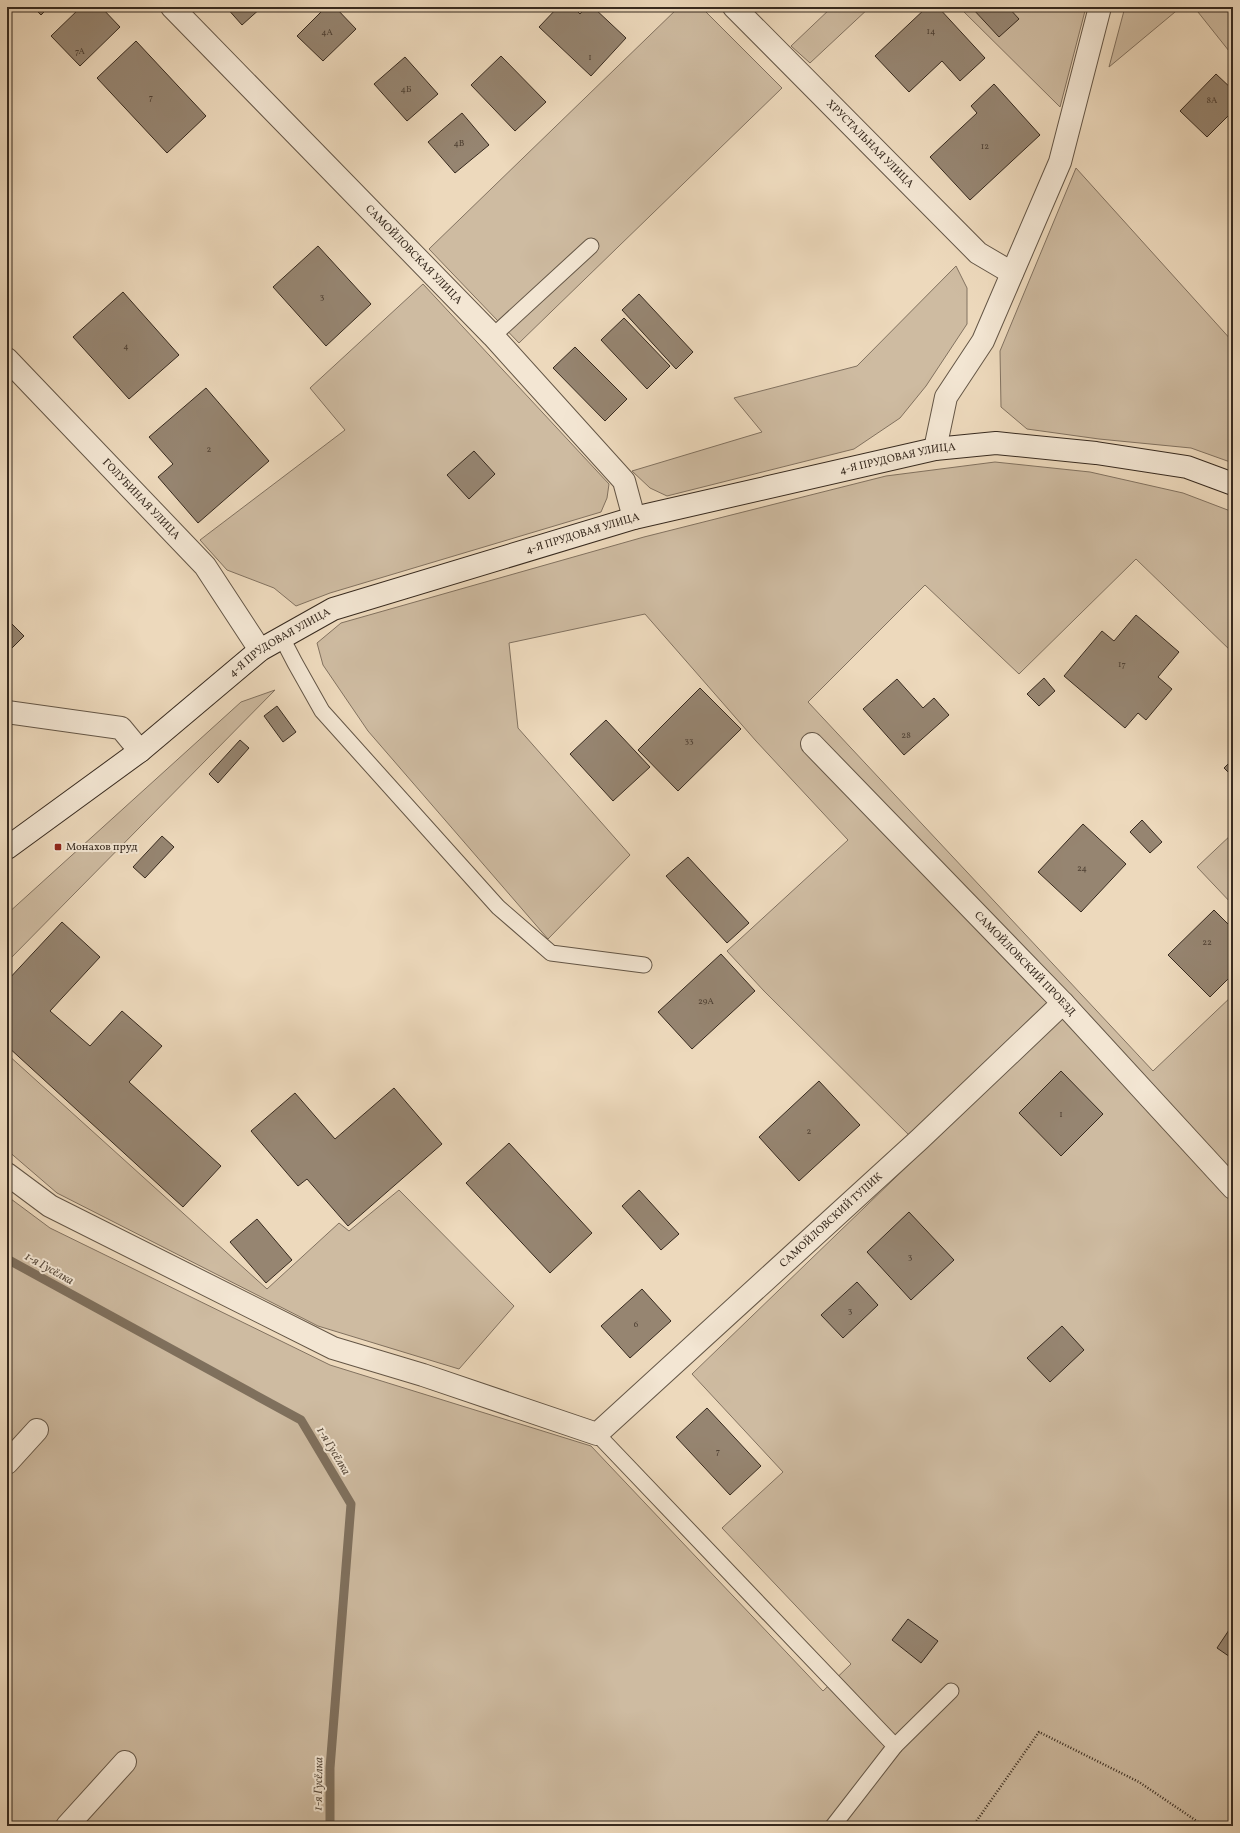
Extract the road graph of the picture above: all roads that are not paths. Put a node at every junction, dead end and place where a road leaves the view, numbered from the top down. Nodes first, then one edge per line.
1 (172, 7) edge
2 (734, 7) edge
3 (1100, 7) edge
4 (590, 246) dead end
5 (1012, 273) junction
6 (493, 336) junction
7 (7, 359) edge
8 (935, 449) junction
9 (1233, 484) edge
10 (634, 518) junction
11 (282, 638) junction
12 (260, 650) junction
13 (7, 712) edge
14 (812, 744) dead end
15 (140, 751) junction
16 (7, 848) edge
17 (644, 965) dead end
18 (1063, 1003) junction
19 (7, 1174) edge
20 (1233, 1188) edge
21 (37, 1430) dead end
22 (597, 1434) junction
23 (7, 1463) edge
24 (951, 1691) dead end
25 (895, 1746) junction
26 (125, 1762) dead end
27 (66, 1826) edge
28 (833, 1826) edge

1 - 6 street, САМОЙЛОВСКАЯ УЛИЦА
2 - 5 street, ХРУСТАЛЬНАЯ УЛИЦА
3 - 5 street
4 - 6 lane
5 - 8 street
6 - 10 street, САМОЙЛОВСКАЯ УЛИЦА
7 - 12 street, ГОЛУБИНАЯ УЛИЦА
8 - 9 street, 4-Я ПРУДОВАЯ УЛИЦА
8 - 10 street, 4-Я ПРУДОВАЯ УЛИЦА
10 - 11 street, 4-Я ПРУДОВАЯ УЛИЦА
11 - 12 street, 4-Я ПРУДОВАЯ УЛИЦА
11 - 17 lane
12 - 15 street, 4-Я ПРУДОВАЯ УЛИЦА
13 - 15 street
14 - 18 street, САМОЙЛОВСКИЙ ПРОЕЗД
15 - 16 street, 4-Я ПРУДОВАЯ УЛИЦА
18 - 20 street, САМОЙЛОВСКИЙ ПРОЕЗД
18 - 22 street, САМОЙЛОВСКИЙ ТУПИК
19 - 22 street
21 - 23 street
22 - 25 lane
24 - 25 lane
25 - 28 lane
26 - 27 street

